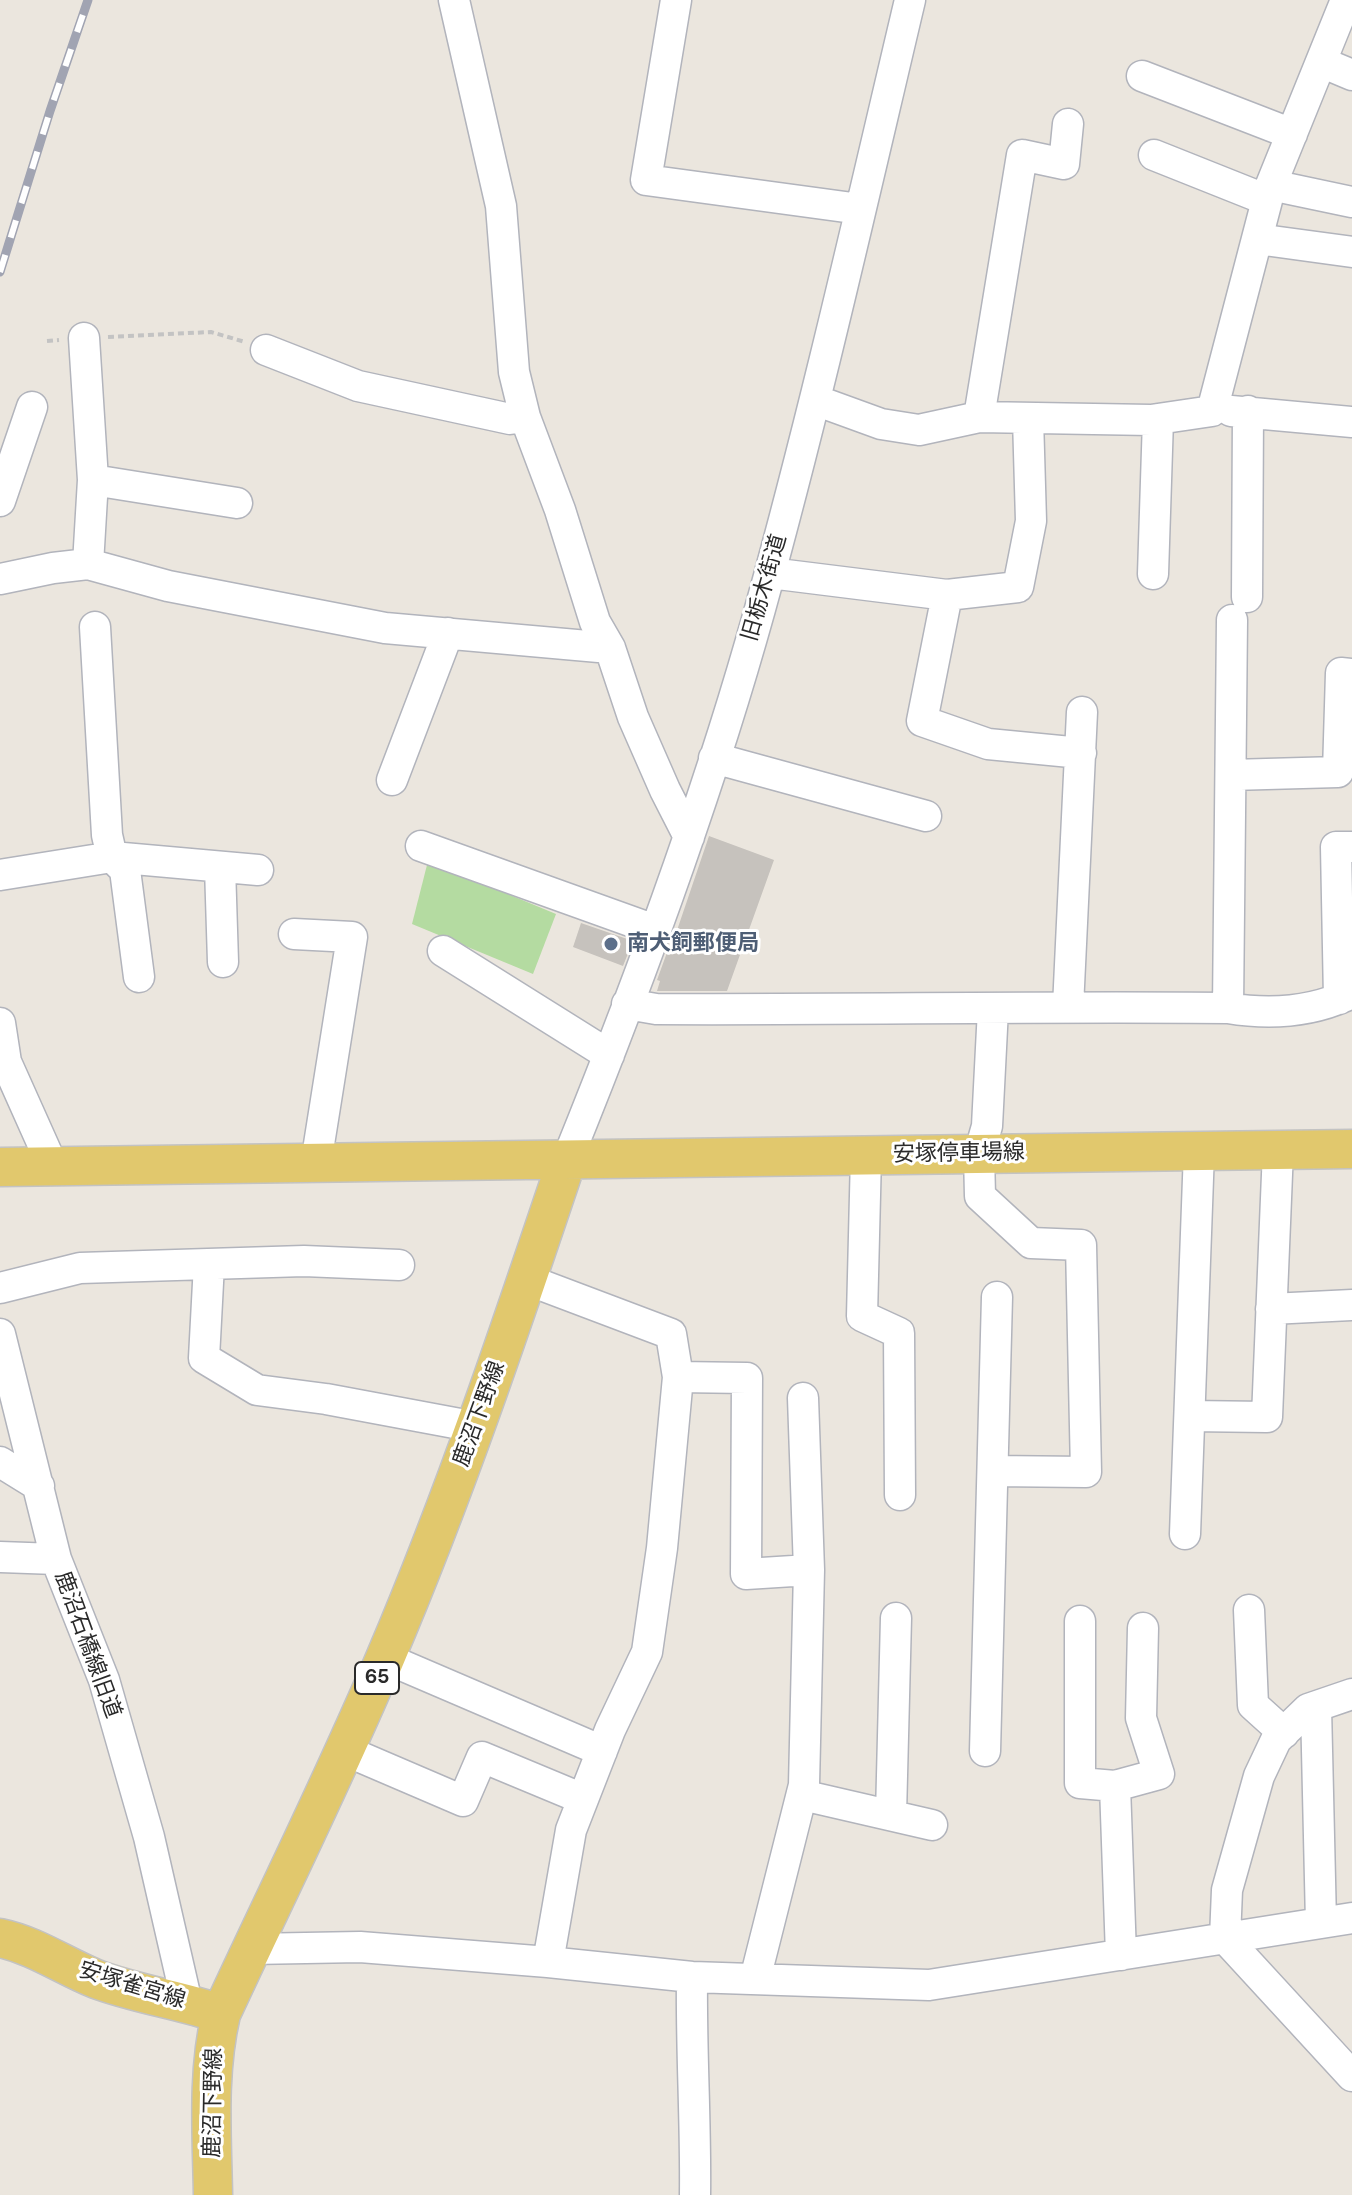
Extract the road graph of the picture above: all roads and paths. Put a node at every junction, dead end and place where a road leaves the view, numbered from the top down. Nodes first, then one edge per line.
1 (454, 0) edge
2 (676, 0) edge
3 (910, 0) edge
4 (1346, 0) edge
5 (1321, 62) junction
6 (1352, 75) edge
7 (1142, 76) dead end
8 (1068, 124) dead end
9 (1292, 134) junction
10 (1154, 155) dead end
11 (1269, 193) junction
12 (1352, 202) edge
13 (860, 209) junction
14 (1257, 239) junction
15 (1352, 252) edge
16 (84, 338) junction
17 (47, 341) dead end
18 (266, 350) joint
19 (815, 400) junction
20 (32, 407) dead end
21 (1212, 411) junction
22 (1248, 411) junction
23 (525, 417) junction
24 (979, 417) junction
25 (1028, 418) junction
26 (1158, 419) junction
27 (1352, 422) edge
28 (93, 480) junction
29 (0, 501) edge
30 (237, 503) dead end
31 (88, 564) junction
32 (770, 573) junction
33 (1153, 574) dead end
34 (0, 579) edge
35 (947, 595) junction
36 (95, 627) dead end
37 (448, 633) junction
38 (610, 648) junction
39 (1352, 674) edge
40 (1082, 712) dead end
41 (1081, 753) junction
42 (714, 758) junction
43 (1231, 775) junction
44 (392, 780) dead end
45 (926, 816) dead end
46 (689, 837) junction
47 (421, 846) dead end
48 (1352, 847) edge
49 (112, 857) junction
50 (220, 867) junction
51 (258, 870) dead end
52 (0, 875) edge
53 (655, 930) junction
54 (294, 934) dead end
55 (443, 951) dead end
56 (223, 962) dead end
57 (139, 977) dead end
58 (1345, 996) edge
59 (627, 1004) junction
60 (1068, 1007) junction
61 (1228, 1008) junction
62 (993, 1009) junction
63 (0, 1023) edge
64 (609, 1055) junction
65 (1352, 1149) edge
66 (1278, 1150) junction
67 (1199, 1151) junction
68 (979, 1154) junction
69 (866, 1155) junction
70 (567, 1160) junction
71 (316, 1163) junction
72 (0, 1167) edge
73 (53, 1167) junction
74 (209, 1264) junction
75 (399, 1265) dead end
76 (528, 1280) junction
77 (0, 1288) edge
78 (997, 1297) dead end
79 (1352, 1305) edge
80 (1271, 1309) junction
81 (0, 1334) edge
82 (678, 1377) junction
83 (803, 1398) dead end
84 (1190, 1416) junction
85 (476, 1427) junction
86 (0, 1462) edge
87 (993, 1471) junction
88 (39, 1486) junction
89 (900, 1495) dead end
90 (1185, 1534) dead end
91 (0, 1557) edge
92 (56, 1559) junction
93 (809, 1570) junction
94 (1249, 1610) dead end
95 (896, 1618) dead end
96 (1080, 1621) dead end
97 (1143, 1628) dead end
98 (385, 1658) junction
99 (1352, 1694) edge
100 (1316, 1707) junction
101 (1284, 1733) junction
102 (344, 1750) junction
103 (602, 1751) junction
104 (985, 1751) dead end
105 (1115, 1786) junction
106 (802, 1795) junction
107 (583, 1799) junction
108 (891, 1815) junction
109 (932, 1825) dead end
110 (1352, 1918) edge
111 (1321, 1923) junction
112 (0, 1938) edge
113 (1225, 1938) junction
114 (251, 1949) junction
115 (1121, 1955) junction
116 (548, 1962) junction
117 (692, 1977) junction
118 (755, 1979) junction
119 (204, 2008) junction
120 (1352, 2076) edge
121 (213, 2195) edge
122 (695, 2195) edge

1 - 23 street
2 - 13 street
3 - 13 street, 旧栃木街道
4 - 5 street
5 - 6 street
5 - 9 street
7 - 9 street
8 - 24 street
9 - 11 street
10 - 11 street
11 - 12 street
11 - 14 street
13 - 19 street, 旧栃木街道
14 - 15 street
14 - 21 street
16 - 17 path
16 - 18 path
16 - 28 street
18 - 23 street
19 - 24 street
19 - 32 street, 旧栃木街道
20 - 29 street
21 - 22 street
21 - 26 street
22 - 27 street
22 - 43 street
23 - 38 street
24 - 25 street
25 - 26 street
25 - 35 street
26 - 33 street
28 - 30 street
28 - 31 street
31 - 34 street
31 - 37 street
32 - 35 street
32 - 42 street, 旧栃木街道
35 - 41 street
36 - 49 street
37 - 38 street
37 - 44 street
38 - 46 street
39 - 43 street
40 - 41 street
41 - 60 street
42 - 45 street
42 - 46 street, 旧栃木街道
43 - 61 street
46 - 53 street, 旧栃木街道
47 - 53 street
48 - 58 street
49 - 50 street
49 - 52 street
49 - 57 street
50 - 51 street
50 - 56 street
53 - 59 street, 旧栃木街道
54 - 71 street
55 - 64 street
58 - 61 street
59 - 62 street
59 - 64 street, 旧栃木街道
60 - 61 street
60 - 62 street
62 - 68 street
63 - 73 street
64 - 70 street, 旧栃木街道
65 - 66 main road, 安塚停車場線
66 - 67 main road, 安塚停車場線
66 - 80 street
67 - 68 main road, 安塚停車場線
67 - 84 street
68 - 69 main road, 安塚停車場線
68 - 87 street
69 - 70 main road, 安塚停車場線
69 - 89 street
70 - 71 main road
70 - 76 main road, 鹿沼下野線 / 65
71 - 73 main road
72 - 73 main road
74 - 75 street
74 - 77 street
74 - 85 street
76 - 82 street
76 - 85 main road, 鹿沼下野線 / 65
78 - 87 street
79 - 80 street
80 - 84 street
81 - 88 street, 鹿沼石橋線旧道
82 - 93 street
82 - 103 street
83 - 93 street
84 - 90 street
85 - 98 main road, 鹿沼下野線 / 65
86 - 88 street
87 - 104 street
88 - 92 street, 鹿沼石橋線旧道
91 - 92 street
92 - 119 street, 鹿沼石橋線旧道
93 - 106 street
94 - 101 street
95 - 108 street
96 - 105 street
97 - 105 street
98 - 102 main road, 鹿沼下野線 / 65
98 - 103 street
99 - 100 street
100 - 101 street
100 - 111 street
101 - 113 street
102 - 107 street
102 - 114 main road, 鹿沼下野線 / 65
103 - 107 street
105 - 115 street
106 - 108 street
106 - 118 street
107 - 116 street
108 - 109 street
110 - 111 street
111 - 113 street
112 - 119 main road, 安塚雀宮線
113 - 115 street
113 - 120 street
114 - 116 street
114 - 119 main road, 鹿沼下野線 / 65
115 - 118 street
116 - 117 street
117 - 118 street
117 - 122 street
119 - 121 main road, 鹿沼下野線 / 65

